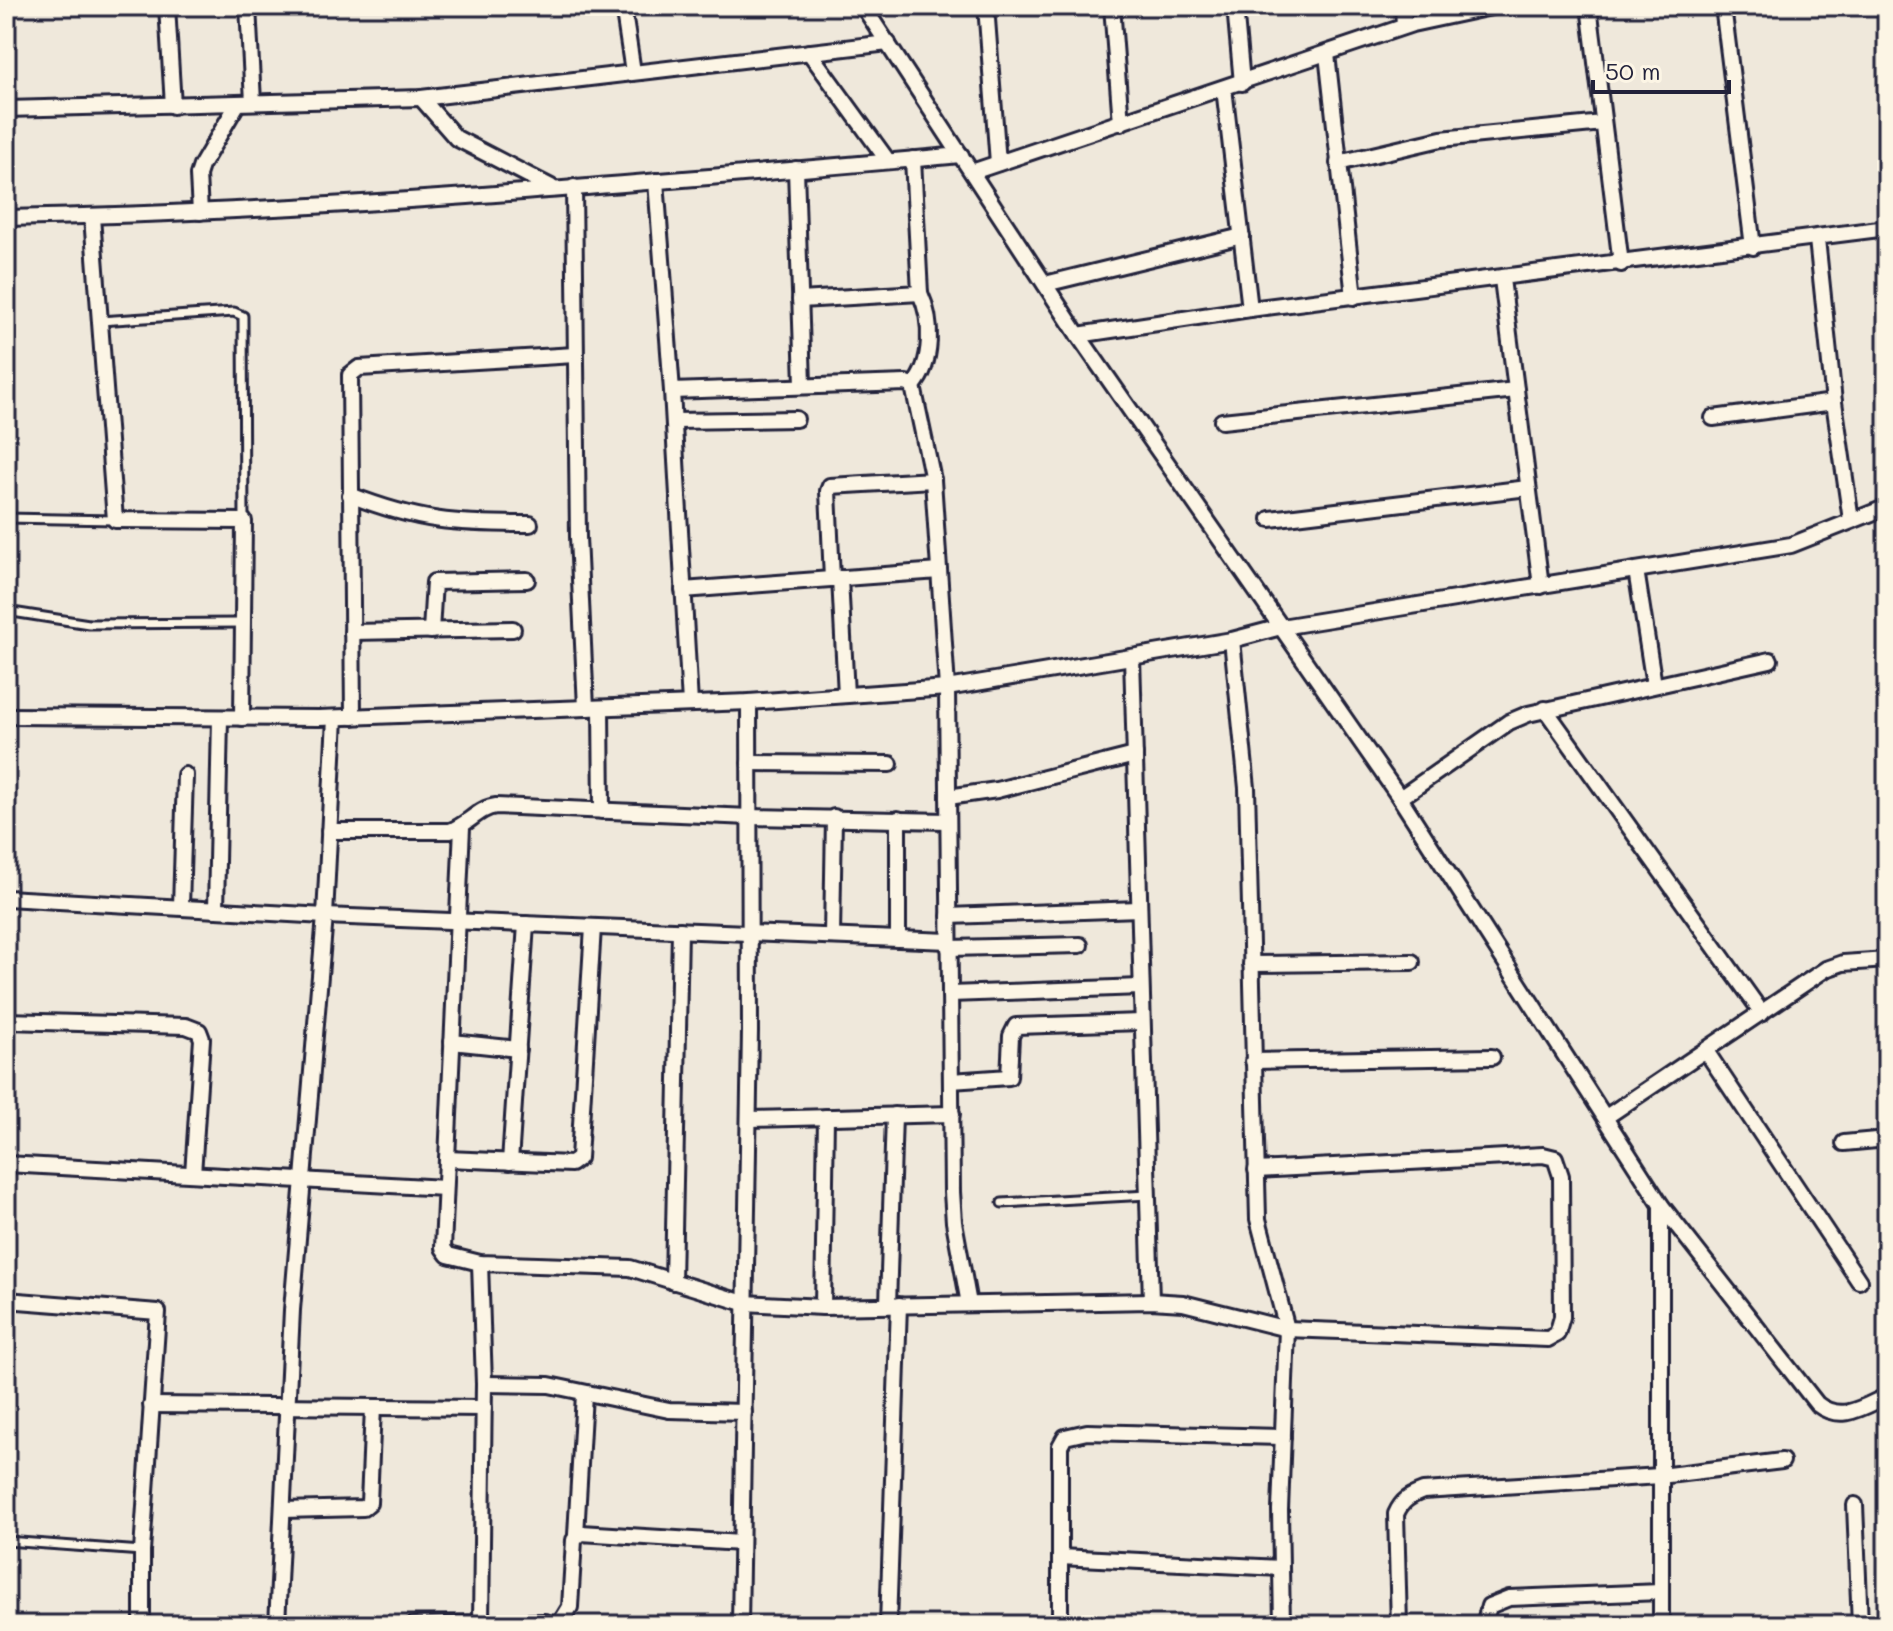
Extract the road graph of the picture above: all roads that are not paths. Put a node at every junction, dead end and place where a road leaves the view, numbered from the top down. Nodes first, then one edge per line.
1 (167, 6) edge
2 (248, 6) edge
3 (623, 6) edge
4 (863, 6) edge
5 (986, 6) edge
6 (1112, 6) edge
7 (1235, 6) edge
8 (1403, 6) edge
9 (1496, 6) edge
10 (1589, 6) edge
11 (1723, 6) edge
12 (1404, 26) junction
13 (888, 43) junction
14 (809, 52) junction
15 (1327, 54) junction
16 (633, 72) junction
17 (1242, 83) junction
18 (1224, 88) junction
19 (421, 98) junction
20 (246, 102) junction
21 (173, 106) junction
22 (6, 109) edge
23 (1121, 123) junction
24 (1603, 123) junction
25 (961, 155) junction
26 (913, 159) junction
27 (888, 161) junction
28 (998, 163) junction
29 (1338, 163) junction
30 (796, 169) junction
31 (972, 172) junction
32 (656, 181) junction
33 (574, 187) junction
34 (554, 188) junction
35 (200, 212) junction
36 (92, 217) junction
37 (6, 218) edge
38 (1887, 228) edge
39 (1242, 236) junction
40 (1817, 239) junction
41 (1753, 247) junction
42 (1621, 264) junction
43 (1502, 279) junction
44 (1045, 284) junction
45 (920, 293) junction
46 (1354, 297) junction
47 (800, 300) junction
48 (1250, 309) junction
49 (99, 321) junction
50 (1078, 335) junction
51 (575, 355) junction
52 (803, 384) junction
53 (913, 386) junction
54 (1516, 390) junction
55 (672, 391) junction
56 (1834, 402) junction
57 (1713, 418) dead end
58 (796, 419) dead end
59 (674, 421) junction
60 (1222, 421) dead end
61 (933, 480) junction
62 (1528, 488) junction
63 (350, 495) junction
64 (1887, 507) edge
65 (6, 518) edge
66 (1270, 519) dead end
67 (115, 520) junction
68 (1851, 520) junction
69 (244, 521) junction
70 (530, 524) dead end
71 (1636, 570) junction
72 (939, 571) junction
73 (836, 579) junction
74 (527, 580) dead end
75 (1541, 586) junction
76 (683, 590) junction
77 (6, 611) edge
78 (242, 623) junction
79 (1281, 627) junction
80 (513, 629) dead end
81 (431, 631) junction
82 (352, 632) junction
83 (1232, 640) junction
84 (1132, 657) junction
85 (1770, 660) dead end
86 (1654, 685) junction
87 (947, 688) junction
88 (846, 695) junction
89 (749, 702) junction
90 (690, 704) junction
91 (594, 708) junction
92 (1545, 709) junction
93 (6, 716) edge
94 (353, 717) junction
95 (220, 718) junction
96 (242, 718) junction
97 (335, 718) junction
98 (1135, 755) junction
99 (749, 763) junction
100 (890, 764) dead end
101 (185, 775) dead end
102 (948, 797) junction
103 (1400, 798) junction
104 (602, 811) junction
105 (750, 817) junction
106 (834, 817) junction
107 (898, 819) junction
108 (948, 821) junction
109 (462, 827) junction
110 (329, 831) junction
111 (6, 898) edge
112 (181, 907) junction
113 (1139, 909) junction
114 (216, 910) junction
115 (325, 916) junction
116 (949, 916) junction
117 (458, 921) junction
118 (526, 924) junction
119 (593, 927) junction
120 (680, 930) junction
121 (750, 933) junction
122 (832, 936) junction
123 (898, 939) junction
124 (949, 945) junction
125 (1080, 945) dead end
126 (1887, 960) edge
127 (1412, 962) dead end
128 (1251, 964) junction
129 (1141, 987) junction
130 (950, 994) junction
131 (1762, 1013) junction
132 (6, 1021) edge
133 (1142, 1022) junction
134 (452, 1042) junction
135 (518, 1049) junction
136 (1706, 1051) junction
137 (1492, 1057) dead end
138 (1253, 1061) junction
139 (951, 1081) junction
140 (952, 1114) junction
141 (894, 1115) junction
142 (826, 1117) junction
143 (1606, 1117) junction
144 (749, 1119) junction
145 (1887, 1139) edge
146 (1844, 1143) dead end
147 (447, 1159) junction
148 (510, 1162) junction
149 (6, 1164) edge
150 (1256, 1170) junction
151 (193, 1174) junction
152 (303, 1181) junction
153 (445, 1188) junction
154 (1148, 1195) junction
155 (1002, 1203) dead end
156 (1661, 1205) junction
157 (480, 1263) junction
158 (1859, 1281) dead end
159 (673, 1282) junction
160 (6, 1300) edge
161 (1151, 1301) junction
162 (744, 1303) junction
163 (969, 1304) junction
164 (894, 1305) junction
165 (823, 1307) junction
166 (1287, 1329) junction
167 (484, 1384) junction
168 (584, 1394) junction
169 (1887, 1396) edge
170 (151, 1405) junction
171 (288, 1407) junction
172 (373, 1407) junction
173 (484, 1408) junction
174 (744, 1412) junction
175 (1283, 1437) junction
176 (1782, 1461) dead end
177 (1660, 1476) junction
178 (1855, 1505) dead end
179 (283, 1510) junction
180 (576, 1535) junction
181 (6, 1541) edge
182 (741, 1543) junction
183 (142, 1551) junction
184 (1060, 1557) junction
185 (1281, 1568) junction
186 (1661, 1592) junction
187 (481, 1623) edge
188 (142, 1625) edge
189 (277, 1625) edge
190 (413, 1625) edge
191 (557, 1625) edge
192 (740, 1625) edge
193 (888, 1625) edge
194 (1060, 1625) edge
195 (1282, 1625) edge
196 (1399, 1625) edge
197 (1484, 1625) edge
198 (1661, 1625) edge
199 (1860, 1625) edge

1 - 21 street
2 - 20 street
3 - 16 street
4 - 13 street
5 - 28 street
6 - 23 street
7 - 17 street
8 - 12 street
9 - 12 street
10 - 24 street
11 - 41 street
12 - 15 street
13 - 14 street
13 - 25 street
14 - 16 street
14 - 27 street
15 - 17 street
15 - 29 street
16 - 19 street
17 - 18 street
18 - 23 street
18 - 39 street
19 - 20 street
19 - 34 street
20 - 21 street
20 - 35 street
21 - 22 street
23 - 28 street
24 - 29 street
24 - 42 street
25 - 26 street
25 - 31 street
26 - 27 street
26 - 45 street
27 - 30 street
28 - 31 street
29 - 46 street
30 - 32 street
30 - 47 street
31 - 44 street
32 - 33 street
32 - 55 street
33 - 34 street
33 - 51 street
34 - 35 street
35 - 36 street
36 - 37 street
36 - 49 street
38 - 40 street
39 - 44 street
39 - 48 street
40 - 41 street
40 - 56 street
41 - 42 street
42 - 43 street
43 - 46 street
43 - 54 street
44 - 50 street
45 - 47 street
45 - 53 street
46 - 48 street
47 - 52 street
48 - 50 street
49 - 67 street
49 - 69 lane
50 - 79 street
51 - 63 street
51 - 91 street
52 - 53 street
52 - 55 street
53 - 61 street
54 - 60 street
54 - 62 street
55 - 59 street
56 - 57 street
56 - 68 street
58 - 59 street
59 - 76 street
61 - 72 street
61 - 73 street
62 - 66 street
62 - 75 street
63 - 70 street
63 - 82 street
64 - 68 street
65 - 67 lane
67 - 69 street
68 - 71 street
69 - 78 street
71 - 75 street
71 - 86 street
72 - 73 street
72 - 87 street
73 - 76 street
73 - 88 street
74 - 81 street
75 - 79 street
76 - 90 street
77 - 78 lane
78 - 96 street
79 - 83 street
79 - 103 street
80 - 81 street
81 - 82 street
82 - 94 street
83 - 84 street
83 - 128 street
84 - 87 street
84 - 98 street
85 - 86 street
86 - 92 street
87 - 88 street
87 - 102 street
88 - 89 street
89 - 90 street
89 - 99 street
90 - 91 street
91 - 94 street
91 - 104 street
92 - 103 street
92 - 131 street
93 - 95 street
94 - 97 street
95 - 96 street
95 - 114 street
96 - 97 street
97 - 110 street
98 - 102 street
98 - 113 street
99 - 100 street
99 - 105 street
101 - 112 street
102 - 108 street
103 - 143 street
104 - 105 street
104 - 109 street
105 - 106 street
105 - 121 street
106 - 107 street
106 - 122 street
107 - 108 street
107 - 123 street
108 - 116 street
109 - 110 street
109 - 117 street
110 - 115 street
111 - 112 street
112 - 114 street
113 - 116 street
113 - 129 street
114 - 115 street
115 - 117 street
115 - 152 street
116 - 124 street
117 - 118 street
117 - 134 street
118 - 119 street
118 - 135 street
119 - 120 street
119 - 148 street
120 - 121 street
120 - 159 street
121 - 122 street
121 - 144 street
122 - 123 street
123 - 124 street
124 - 125 street
124 - 130 street
126 - 131 street
127 - 128 street
128 - 138 street
129 - 130 street
129 - 133 street
130 - 139 street
131 - 136 street
132 - 151 street
133 - 139 street
133 - 154 street
134 - 135 street
134 - 147 street
135 - 148 street
136 - 143 street
136 - 158 street
137 - 138 street
138 - 150 street
139 - 140 street
140 - 141 street
140 - 163 street
141 - 142 street
141 - 164 street
142 - 144 street
142 - 165 street
143 - 156 street
144 - 162 street
145 - 146 street
147 - 148 street
147 - 153 street
149 - 151 street
150 - 166 street
150 - 166 street
151 - 152 street
152 - 153 street
152 - 171 street
153 - 157 street
154 - 155 lane
154 - 161 street
156 - 169 street
156 - 177 street
157 - 159 street
157 - 167 street
159 - 162 street
160 - 170 street
161 - 163 street
161 - 166 street
162 - 165 street
162 - 174 street
163 - 164 street
164 - 165 street
164 - 193 street
166 - 175 street
167 - 168 street
167 - 173 street
168 - 174 street
168 - 180 street
170 - 171 street
170 - 183 street
171 - 172 street
171 - 179 street
172 - 173 street
172 - 179 street
173 - 187 street
174 - 182 street
175 - 184 street
175 - 185 street
176 - 177 street
177 - 186 street
177 - 196 street
178 - 199 street
179 - 189 street
180 - 182 street
180 - 191 street
181 - 183 lane
182 - 192 street
183 - 188 street
184 - 185 street
184 - 194 street
185 - 195 street
186 - 197 street
186 - 198 street
187 - 190 street
187 - 191 street

